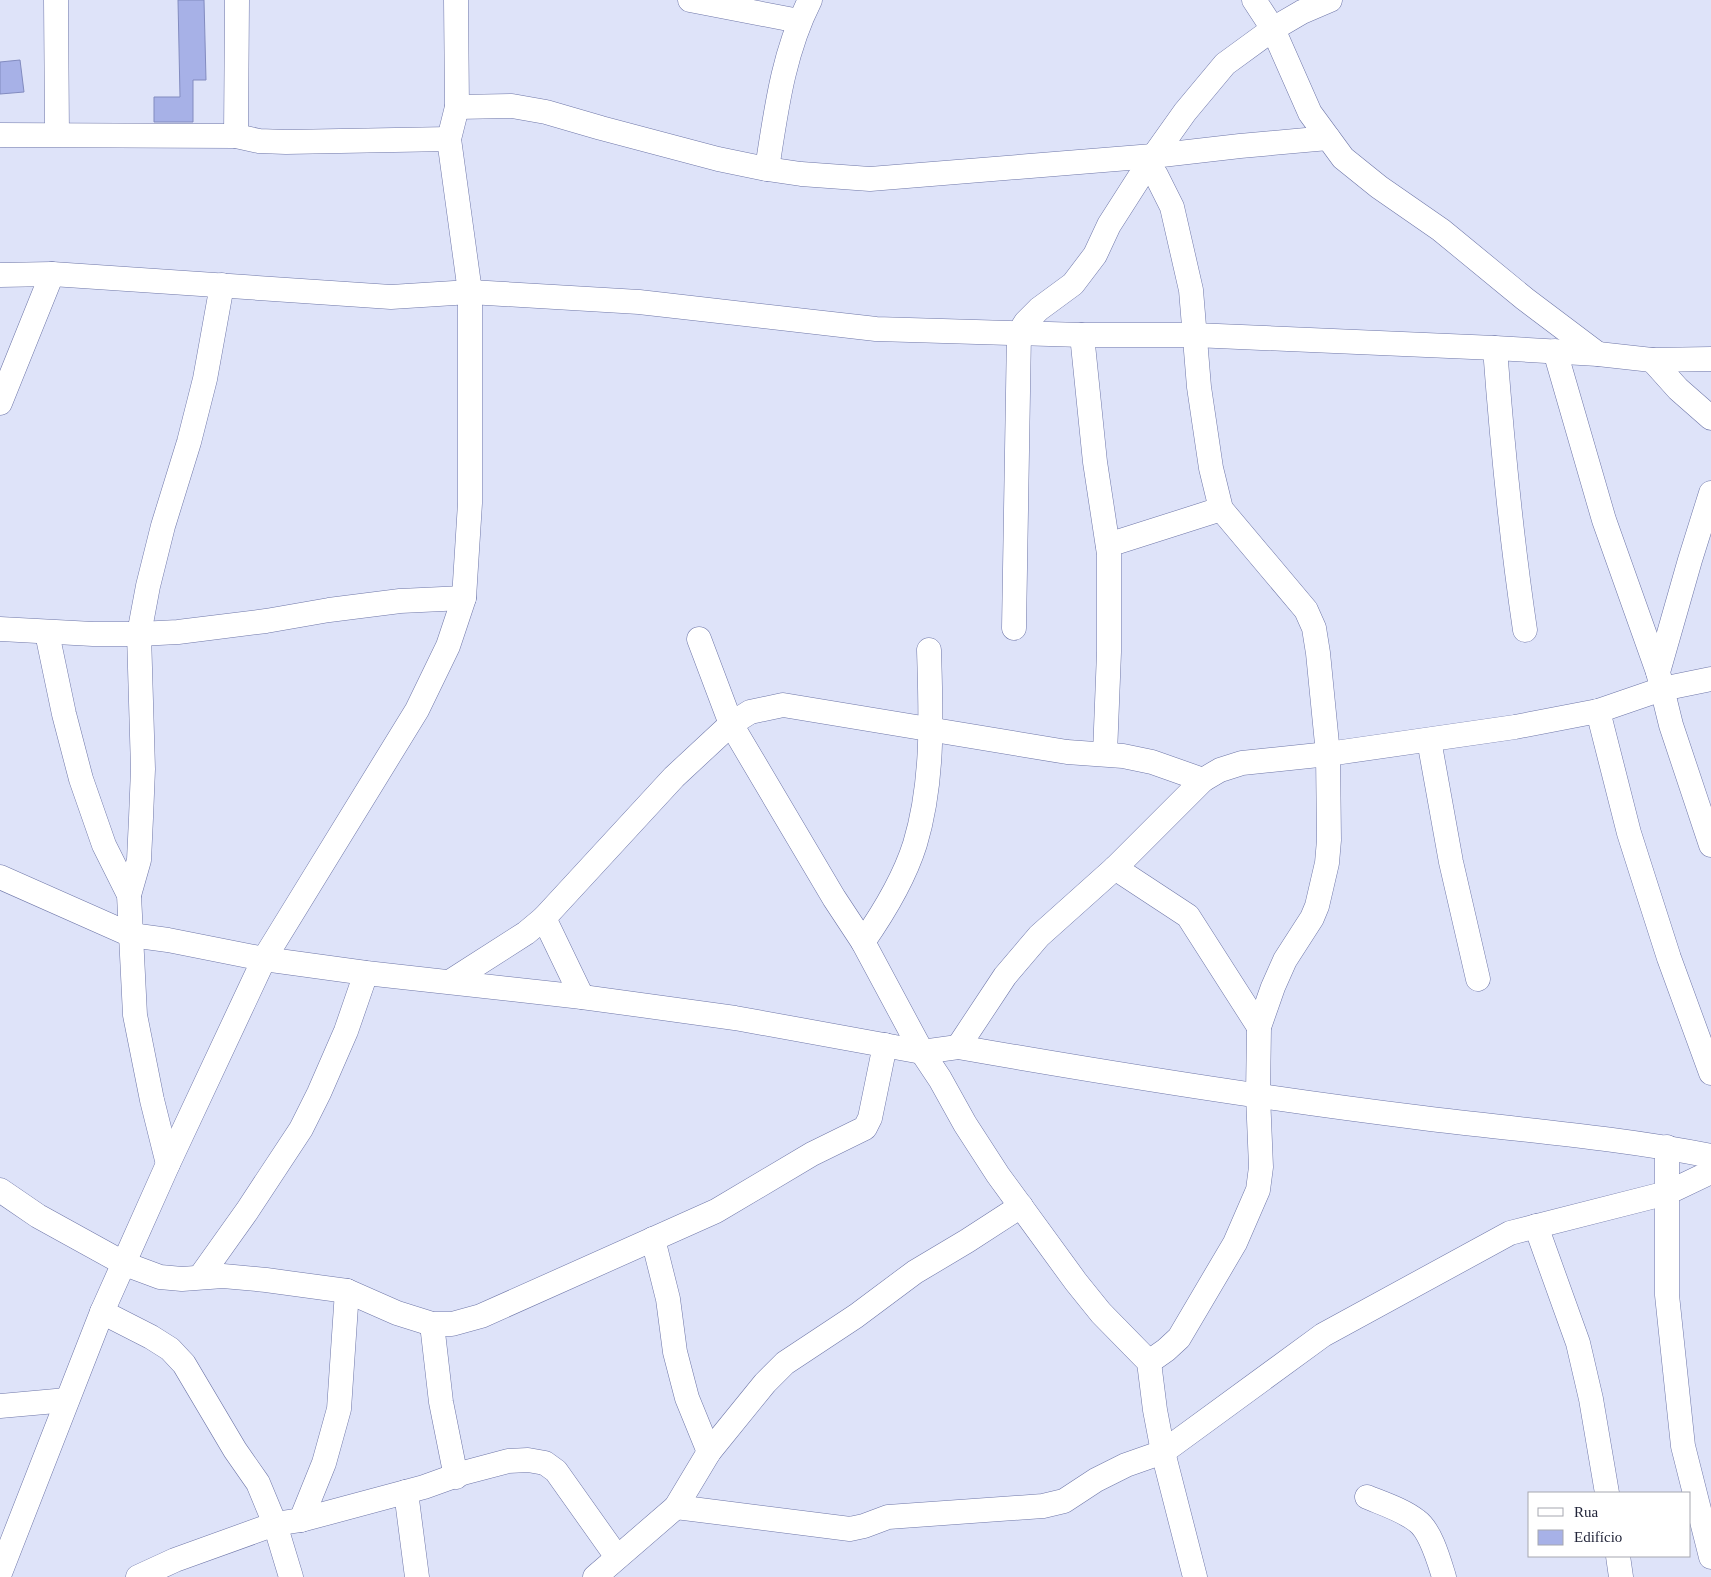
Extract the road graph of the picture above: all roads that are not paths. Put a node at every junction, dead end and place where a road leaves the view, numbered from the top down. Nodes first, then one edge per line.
1 (56, 0) edge
2 (237, 0) edge
3 (456, 0) edge
4 (690, 0) edge
5 (810, 0) edge
6 (1254, 0) edge
7 (1330, 0) edge
8 (799, 21) junction
9 (1273, 29) junction
10 (457, 107) junction
11 (57, 134) junction
12 (0, 135) edge
13 (236, 136) junction
14 (1328, 138) junction
15 (449, 139) junction
16 (1151, 160) junction
17 (767, 169) junction
18 (52, 274) junction
19 (0, 275) edge
20 (222, 285) junction
21 (470, 292) junction
22 (1019, 333) junction
23 (1082, 335) junction
24 (1194, 335) junction
25 (1495, 348) junction
26 (1555, 351) junction
27 (1598, 354) junction
28 (1711, 359) edge
29 (1652, 360) junction
30 (0, 403) edge
31 (1711, 418) edge
32 (1711, 493) edge
33 (1221, 509) junction
34 (1108, 545) junction
35 (464, 598) junction
36 (1014, 628) dead end
37 (0, 629) edge
38 (1525, 630) dead end
39 (48, 633) junction
40 (139, 634) junction
41 (700, 638) dead end
42 (929, 650) dead end
43 (1711, 679) edge
44 (1660, 681) junction
45 (1598, 711) junction
46 (731, 724) junction
47 (931, 730) junction
48 (1429, 740) junction
49 (1105, 754) junction
50 (1328, 754) junction
51 (1203, 780) junction
52 (1711, 845) edge
53 (1115, 868) junction
54 (0, 877) edge
55 (129, 895) junction
56 (544, 918) junction
57 (131, 935) junction
58 (863, 942) junction
59 (264, 959) junction
60 (366, 973) junction
61 (1478, 979) dead end
62 (451, 981) junction
63 (582, 997) junction
64 (1259, 1027) junction
65 (885, 1045) junction
66 (958, 1047) junction
67 (922, 1052) junction
68 (1711, 1072) edge
69 (1258, 1095) junction
70 (1666, 1147) junction
71 (1711, 1156) edge
72 (168, 1164) junction
73 (1711, 1172) edge
74 (0, 1190) edge
75 (1667, 1192) junction
76 (1021, 1206) junction
77 (1536, 1226) junction
78 (654, 1239) junction
79 (125, 1264) junction
80 (200, 1277) junction
81 (347, 1292) junction
82 (102, 1312) junction
83 (432, 1324) junction
84 (1149, 1362) junction
85 (67, 1400) junction
86 (0, 1406) edge
87 (709, 1452) junction
88 (1163, 1452) junction
89 (456, 1477) junction
90 (406, 1492) junction
91 (1607, 1492) edge
92 (1368, 1497) dead end
93 (676, 1507) junction
94 (301, 1520) junction
95 (275, 1524) junction
96 (617, 1557) junction
97 (1618, 1557) edge
98 (1711, 1557) edge
99 (0, 1573) edge
100 (138, 1577) edge
101 (291, 1577) edge
102 (417, 1577) edge
103 (595, 1577) edge
104 (1195, 1577) edge
105 (1444, 1577) edge
106 (1621, 1577) edge

1 - 11 street
2 - 13 street
3 - 10 street
4 - 8 street
5 - 8 street
6 - 9 street
7 - 9 street
8 - 17 street
9 - 14 street
9 - 16 street
10 - 15 street
10 - 17 street
11 - 12 street
11 - 13 street
13 - 15 street
14 - 16 street
14 - 27 street
15 - 21 street
16 - 17 street
16 - 22 street
16 - 24 street
18 - 19 street
18 - 20 street
18 - 30 street
20 - 21 street
20 - 40 street
21 - 22 street
21 - 35 street
22 - 23 street
22 - 36 street
23 - 24 street
23 - 34 street
24 - 25 street
24 - 33 street
25 - 26 street
25 - 38 street
26 - 27 street
26 - 44 street
27 - 29 street
28 - 29 street
29 - 31 street
32 - 44 street
33 - 34 street
33 - 50 street
34 - 49 street
35 - 40 street
35 - 59 street
37 - 39 street
39 - 40 street
39 - 55 street
40 - 55 street
41 - 46 street
42 - 47 street
43 - 44 street
44 - 45 street
44 - 52 street
45 - 48 street
45 - 68 street
46 - 47 street
46 - 56 street
46 - 58 street
47 - 49 street
47 - 58 street
48 - 50 street
48 - 61 street
49 - 51 street
50 - 51 street
50 - 64 street
51 - 53 street
53 - 64 street
53 - 66 street
54 - 57 street
55 - 57 street
56 - 62 street
56 - 63 street
57 - 59 street
57 - 72 street
58 - 67 street
59 - 60 street
59 - 72 street
60 - 62 street
60 - 80 street
62 - 63 street
63 - 65 street
64 - 69 street
65 - 67 street
65 - 78 street
66 - 67 street
66 - 69 street
67 - 76 street
69 - 70 street
69 - 84 street
70 - 71 street
70 - 75 street
72 - 79 street
73 - 75 street
74 - 79 street
75 - 77 street
75 - 98 street
76 - 84 street
76 - 87 street
77 - 88 street
77 - 91 street
78 - 83 street
78 - 87 street
79 - 80 street
79 - 82 street
80 - 81 street
81 - 83 street
81 - 94 street
82 - 85 street
82 - 95 street
83 - 89 street
84 - 88 street
85 - 86 street
85 - 99 street
87 - 93 street
88 - 93 street
88 - 104 street
89 - 90 street
89 - 96 street
90 - 94 street
90 - 102 street
92 - 105 street
93 - 96 street
94 - 95 street
95 - 100 street
95 - 101 street
96 - 103 street
97 - 106 street

